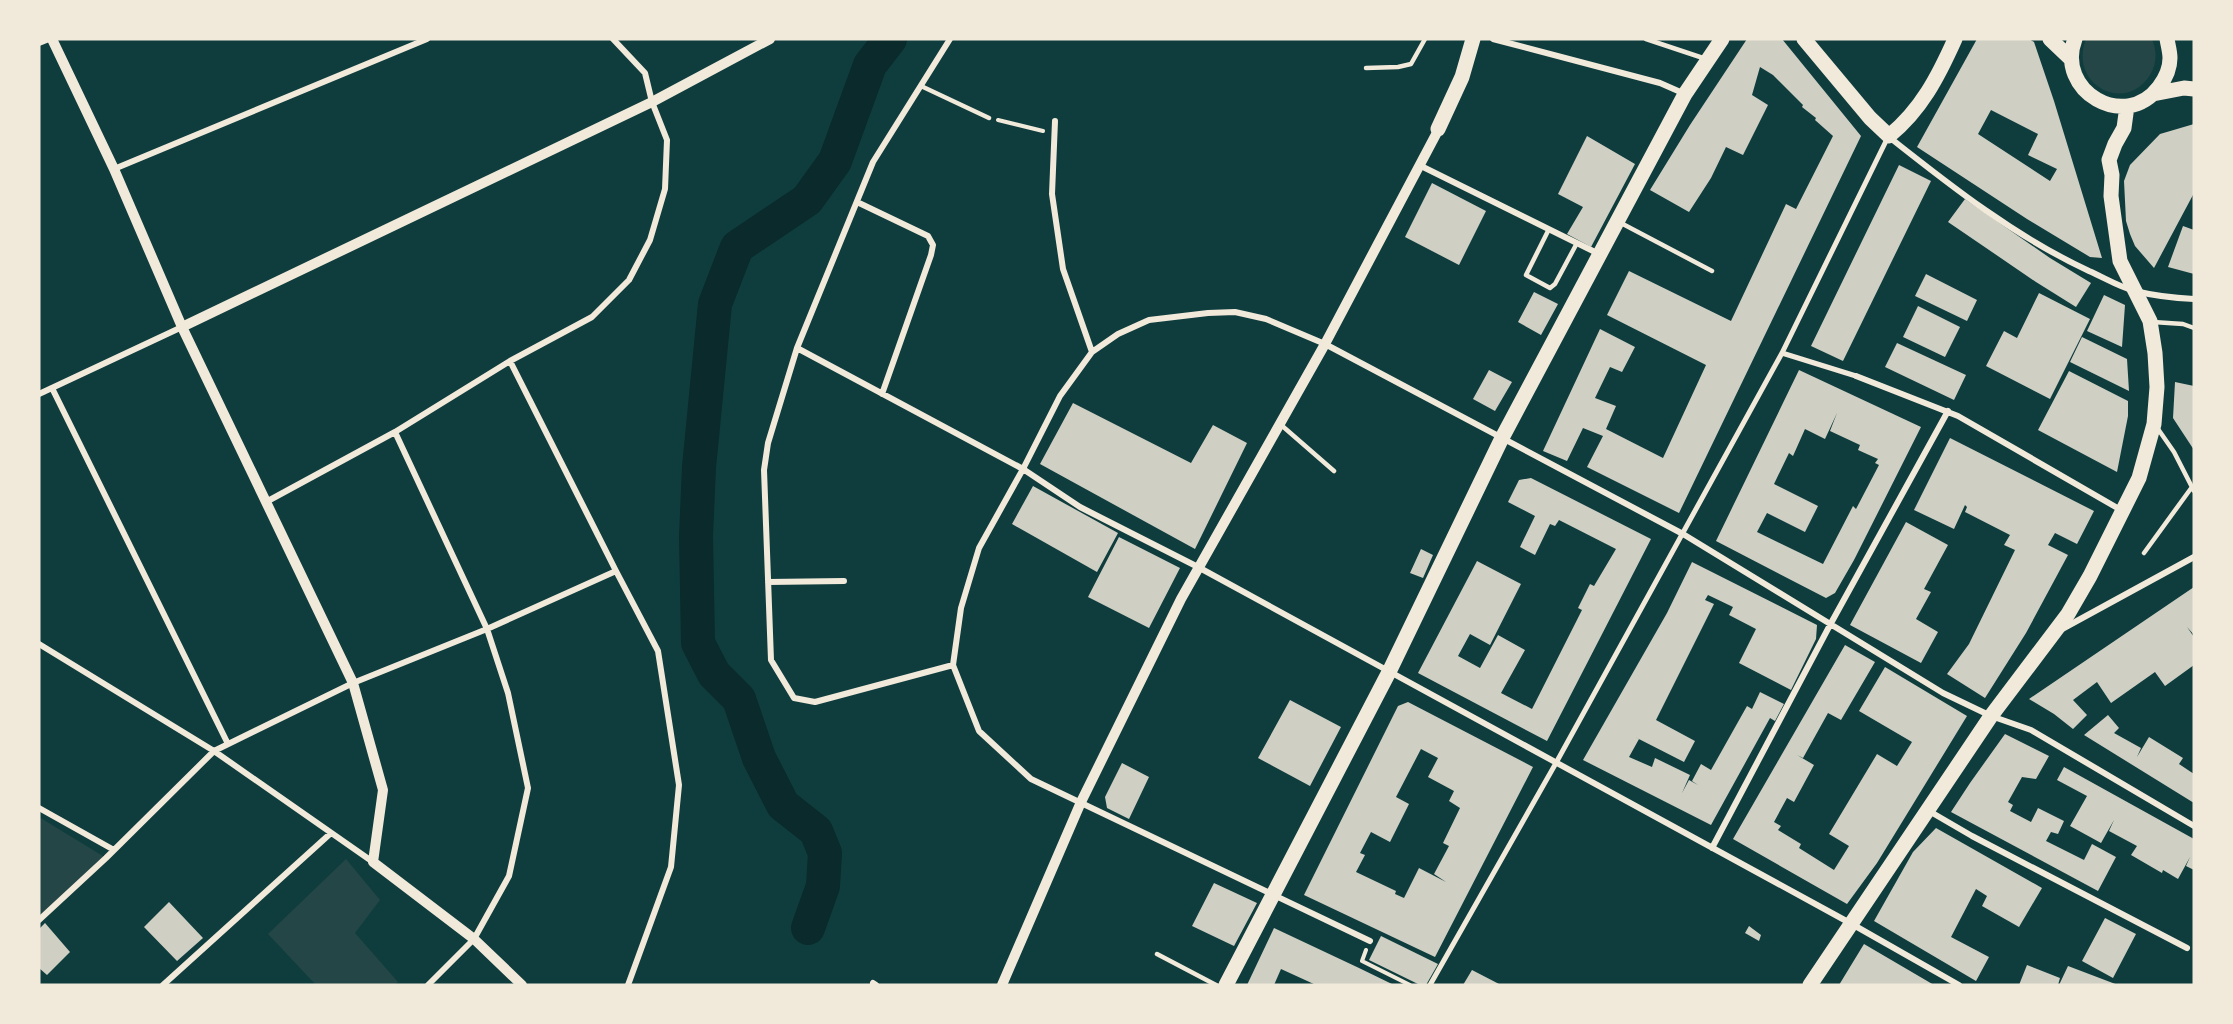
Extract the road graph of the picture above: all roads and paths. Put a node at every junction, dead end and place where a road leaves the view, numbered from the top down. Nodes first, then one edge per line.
1 (50, 39) edge
2 (427, 39) edge
3 (613, 39) edge
4 (770, 39) edge
5 (950, 39) edge
6 (1425, 39) edge
7 (1468, 39) edge
8 (1475, 39) edge
9 (1493, 39) edge
10 (1646, 39) edge
11 (1722, 39) edge
12 (1804, 39) edge
13 (1955, 39) edge
14 (2050, 39) edge
15 (2075, 39) edge
16 (2167, 39) edge
17 (39, 43) edge
18 (2071, 59) junction
19 (1708, 60) junction
20 (1366, 68) dead end
21 (921, 86) junction
22 (2194, 89) edge
23 (1685, 94) junction
24 (2153, 94) junction
25 (652, 102) junction
26 (2127, 106) junction
27 (989, 118) joint
28 (1055, 121) dead end
29 (1438, 129) junction
30 (1054, 134) junction
31 (1889, 136) junction
32 (1419, 165) junction
33 (114, 169) junction
34 (857, 202) junction
35 (1617, 220) junction
36 (1550, 229) junction
37 (1577, 243) junction
38 (1599, 254) junction
39 (1713, 272) dead end
40 (2135, 291) junction
41 (2194, 299) edge
42 (2150, 321) junction
43 (182, 327) junction
44 (2194, 328) edge
45 (1325, 344) junction
46 (797, 348) junction
47 (1092, 352) junction
48 (1782, 352) junction
49 (510, 361) junction
50 (1856, 376) joint
51 (52, 388) junction
52 (39, 394) edge
53 (882, 394) junction
54 (1948, 411) junction
55 (1280, 424) junction
56 (2154, 424) junction
57 (395, 432) junction
58 (1502, 438) junction
59 (1023, 469) junction
60 (1334, 471) dead end
61 (2193, 489) edge
62 (266, 502) junction
63 (2124, 512) junction
64 (1683, 534) junction
65 (2144, 553) dead end
66 (2194, 557) edge
67 (1198, 567) junction
68 (616, 571) junction
69 (844, 581) dead end
70 (768, 582) junction
71 (1830, 625) junction
72 (487, 629) junction
73 (2053, 635) junction
74 (39, 644) edge
75 (953, 666) junction
76 (1389, 672) junction
77 (354, 684) junction
78 (1991, 717) junction
79 (228, 744) junction
80 (214, 751) junction
81 (1556, 763) junction
82 (1081, 802) junction
83 (39, 808) edge
84 (1928, 811) junction
85 (2194, 826) edge
86 (331, 833) junction
87 (1712, 848) junction
88 (114, 850) junction
89 (373, 862) junction
90 (1273, 896) junction
91 (39, 920) edge
92 (1850, 923) junction
93 (474, 939) junction
94 (1370, 941) joint
95 (2187, 948) dead end
96 (1157, 954) dead end
97 (163, 985) edge
98 (428, 985) edge
99 (522, 985) edge
100 (628, 985) edge
101 (1002, 985) edge
102 (1216, 985) edge
103 (1226, 985) edge
104 (1410, 985) edge
105 (1430, 985) edge
106 (1810, 985) edge
107 (1959, 985) edge

1 - 17 street
1 - 33 street
2 - 33 street
3 - 25 street
4 - 25 street
5 - 21 street
6 - 20 lane
7 - 29 street
8 - 29 main road
9 - 23 street
10 - 19 lane
11 - 19 main road
12 - 31 main road
13 - 31 main road
14 - 18 main road
15 - 18 main road
16 - 24 main road
18 - 26 main road
19 - 23 main road
21 - 27 lane
21 - 34 street
22 - 24 main road
23 - 35 main road
24 - 26 main road
25 - 43 street
25 - 49 street
26 - 40 main road
27 - 30 path
28 - 30 street
29 - 32 street
30 - 47 street
31 - 40 street
31 - 48 street
32 - 36 street
32 - 45 street
33 - 43 street
34 - 46 street
34 - 53 street
35 - 38 main road
35 - 39 lane
36 - 37 street
36 - 37 lane
37 - 38 street
38 - 58 main road
40 - 41 street
40 - 42 main road
42 - 44 lane
42 - 56 main road
43 - 51 street
43 - 62 street
45 - 47 street
45 - 55 street
45 - 58 street
46 - 53 street
46 - 70 street
47 - 59 street
48 - 50 street
48 - 64 street
49 - 57 street
49 - 68 street
50 - 54 street
51 - 52 street
51 - 79 street
53 - 59 street
54 - 63 street
54 - 71 street
55 - 60 lane
55 - 67 street
56 - 61 lane
56 - 63 main road
57 - 62 street
57 - 72 street
58 - 64 street
58 - 76 main road
59 - 67 street
59 - 75 street
61 - 65 lane
62 - 77 street
63 - 73 main road
64 - 71 street
64 - 81 street
66 - 73 street
67 - 76 street
67 - 82 street
68 - 72 street
68 - 100 street
69 - 70 street
70 - 75 street
71 - 78 street
71 - 87 street
72 - 77 street
72 - 93 street
73 - 78 main road
74 - 80 street
75 - 82 street
76 - 81 street
76 - 90 main road
77 - 79 street
77 - 89 street
78 - 84 main road
78 - 85 street
79 - 80 street
80 - 86 street
80 - 88 street
81 - 87 street
81 - 105 street
82 - 90 street
82 - 101 street
83 - 88 street
84 - 92 main road
84 - 95 street
86 - 89 street
86 - 97 street
87 - 92 street
88 - 91 street
89 - 93 street
90 - 94 street
90 - 103 main road
92 - 106 main road
92 - 107 street
93 - 98 street
93 - 99 street
94 - 104 path
96 - 102 lane

